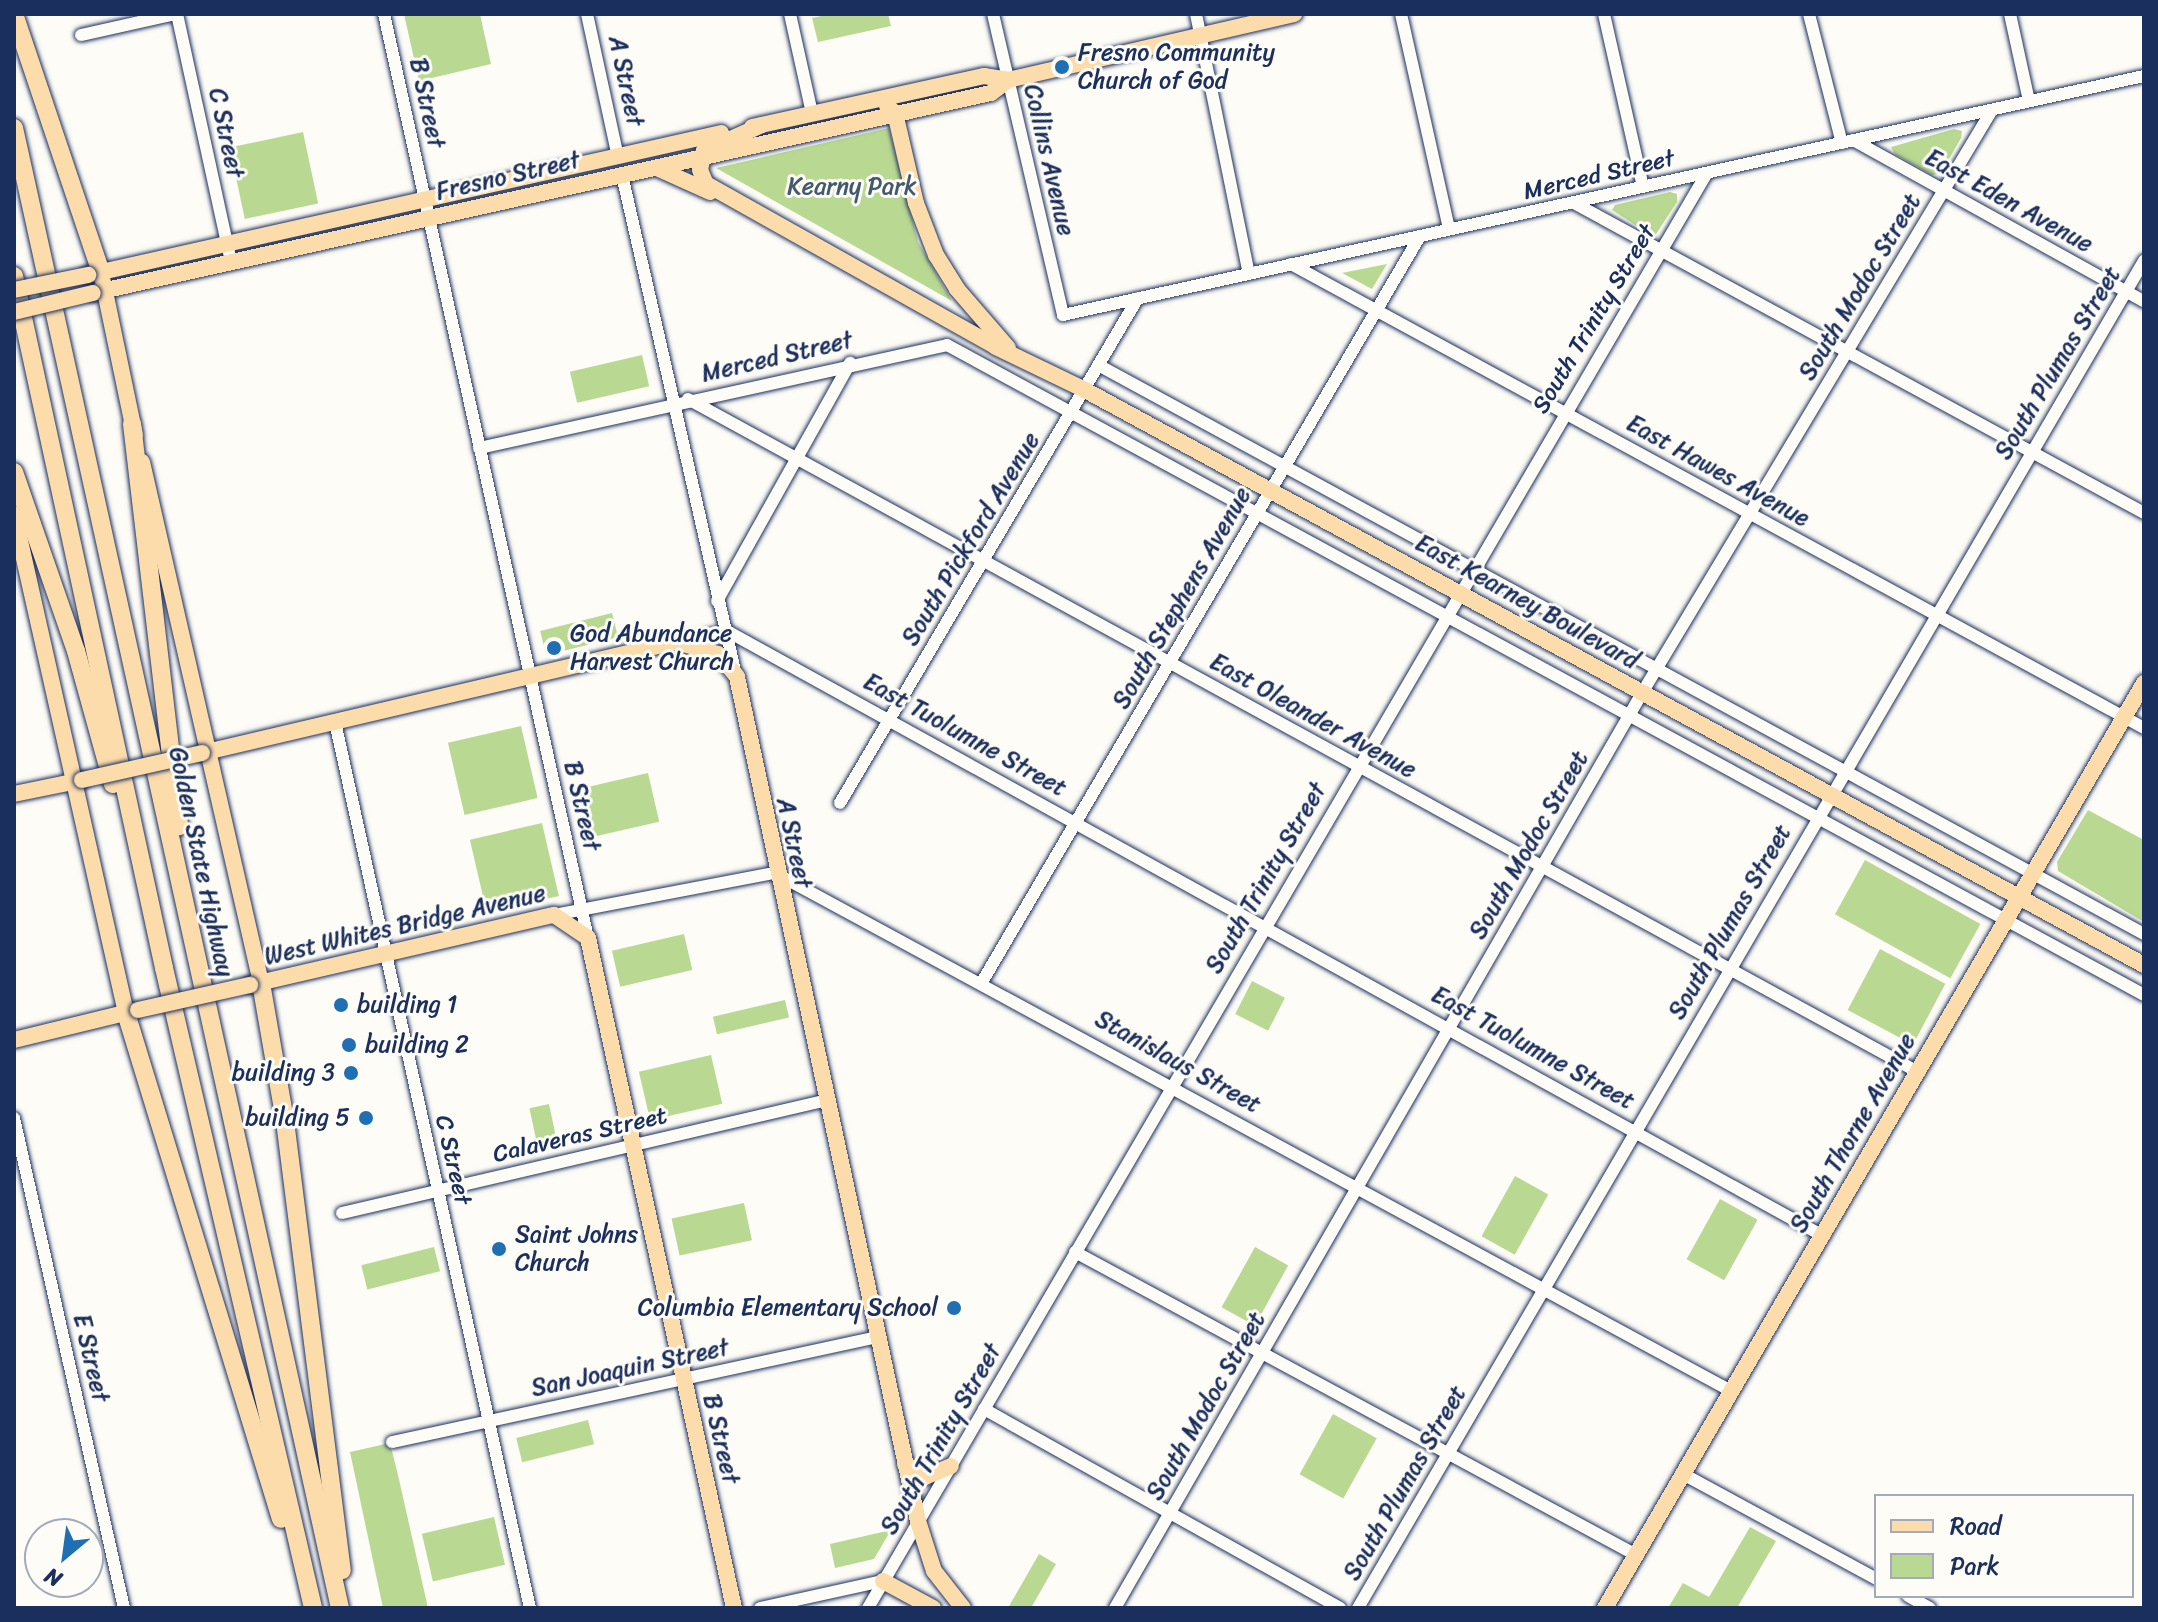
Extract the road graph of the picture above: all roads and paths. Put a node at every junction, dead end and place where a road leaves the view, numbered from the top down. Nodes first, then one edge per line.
1 (14, 14) edge
2 (177, 14) edge
3 (384, 14) edge
4 (587, 14) edge
5 (790, 14) edge
6 (993, 14) edge
7 (1196, 14) edge
8 (1295, 14) edge
9 (1401, 14) edge
10 (1604, 14) edge
11 (1809, 14) edge
12 (2010, 14) edge
13 (81, 35) dead end
14 (1200, 35) junction
15 (2144, 76) edge
16 (1008, 80) junction
17 (2129, 80) junction
18 (2144, 88) edge
19 (874, 99) junction
20 (2029, 101) junction
21 (1992, 110) junction
22 (812, 113) junction
23 (895, 113) junction
24 (762, 125) junction
25 (14, 128) edge
26 (1847, 142) junction
27 (618, 157) junction
28 (700, 158) junction
29 (652, 168) junction
30 (1707, 173) junction
31 (622, 175) junction
32 (1643, 187) junction
33 (1944, 190) junction
34 (424, 201) junction
35 (1574, 203) junction
36 (747, 211) junction
37 (428, 219) junction
38 (1449, 229) junction
39 (1420, 236) junction
40 (226, 243) junction
41 (1661, 251) junction
42 (2144, 261) edge
43 (231, 262) junction
44 (1291, 264) junction
45 (1249, 274) junction
46 (14, 276) edge
47 (97, 283) junction
48 (14, 290) edge
49 (2126, 291) junction
50 (1138, 298) junction
51 (2144, 301) edge
52 (1376, 310) junction
53 (14, 312) edge
54 (1063, 315) joint
55 (1012, 352) junction
56 (1847, 352) junction
57 (850, 363) junction
58 (1100, 366) junction
59 (1085, 390) junction
60 (688, 399) junction
61 (674, 402) junction
62 (1072, 412) junction
63 (1564, 413) junction
64 (132, 424) junction
65 (479, 448) junction
66 (2031, 451) junction
67 (798, 461) junction
68 (1285, 466) junction
69 (14, 472) edge
70 (1270, 491) junction
71 (1258, 512) junction
72 (1750, 513) junction
73 (2144, 513) edge
74 (14, 514) edge
75 (984, 561) junction
76 (1472, 568) junction
77 (1458, 592) junction
78 (717, 601) junction
79 (1445, 614) junction
80 (1935, 614) junction
81 (727, 631) junction
82 (677, 642) junction
83 (1169, 662) junction
84 (1656, 669) junction
85 (737, 677) junction
86 (528, 678) junction
87 (2144, 683) edge
88 (1642, 693) junction
89 (1630, 715) junction
90 (2124, 717) junction
91 (889, 721) junction
92 (335, 722) junction
93 (2144, 728) edge
94 (206, 752) junction
95 (1357, 765) junction
96 (1843, 770) junction
97 (78, 780) junction
98 (14, 794) edge
99 (1829, 795) junction
100 (840, 803) dead end
101 (1816, 817) junction
102 (1075, 823) junction
103 (1542, 866) junction
104 (775, 873) junction
105 (2032, 873) junction
106 (2017, 897) junction
107 (581, 911) junction
108 (554, 915) junction
109 (2004, 919) junction
110 (1263, 927) junction
111 (2144, 934) edge
112 (588, 938) junction
113 (196, 951) junction
114 (385, 956) junction
115 (2144, 965) edge
116 (164, 968) junction
117 (1728, 968) junction
118 (982, 982) junction
119 (256, 984) junction
120 (2144, 995) edge
121 (132, 1011) junction
122 (1449, 1029) junction
123 (14, 1040) edge
124 (1916, 1071) junction
125 (1171, 1086) junction
126 (827, 1100) junction
127 (14, 1118) edge
128 (1634, 1131) junction
129 (635, 1145) junction
130 (1358, 1188) junction
131 (438, 1191) junction
132 (342, 1213) dead end
133 (1821, 1235) junction
134 (1075, 1252) junction
135 (1543, 1289) junction
136 (877, 1337) junction
137 (1264, 1351) junction
138 (683, 1379) junction
139 (1731, 1391) junction
140 (984, 1409) junction
141 (489, 1421) junction
142 (392, 1442) dead end
143 (1448, 1452) junction
144 (905, 1464) junction
145 (951, 1466) junction
146 (1683, 1474) junction
147 (1170, 1514) junction
148 (918, 1521) junction
149 (1636, 1555) junction
150 (1874, 1578) edge
151 (883, 1581) junction
152 (1912, 1598) edge
153 (124, 1608) edge
154 (310, 1608) edge
155 (340, 1608) edge
156 (347, 1608) edge
157 (530, 1608) edge
158 (734, 1608) edge
159 (760, 1608) edge
160 (868, 1608) edge
161 (933, 1608) edge
162 (963, 1608) edge
163 (1115, 1608) edge
164 (1340, 1608) edge
165 (1358, 1608) edge
166 (1605, 1608) edge
167 (1930, 1608) edge

1 - 47 highway
2 - 13 street
2 - 40 street, C Street
3 - 34 street, B Street
4 - 27 street, A Street
5 - 22 street
6 - 16 street, Collins Avenue
7 - 14 street
8 - 14 main road, Fresno Street
9 - 38 street
10 - 32 street
11 - 26 street
12 - 20 street
14 - 16 main road, Fresno Street
14 - 45 street
15 - 17 street, Merced Street
16 - 19 main road, Fresno Street
16 - 23 main road, Fresno Street
16 - 54 street, Collins Avenue
17 - 18 street
17 - 20 street, Merced Street
19 - 22 main road, Fresno Street
19 - 23 main road
20 - 21 street, Merced Street
21 - 26 street, Merced Street
21 - 33 street, South Modoc Street
22 - 24 main road, Fresno Street
23 - 28 main road, Fresno Street
23 - 55 main road, East Kearney Boulevard
24 - 27 main road, Fresno Street
24 - 28 main road
25 - 113 highway, Golden State Highway
26 - 30 street, Merced Street
26 - 33 street, East Eden Avenue
27 - 34 main road, Fresno Street
28 - 29 main road, Fresno Street
28 - 36 main road, East Kearney Boulevard
29 - 31 main road, Fresno Street
29 - 36 main road
30 - 32 street, Merced Street
30 - 41 street, South Trinity Street
31 - 37 main road, Fresno Street
31 - 61 street, A Street
32 - 35 street, Merced Street
33 - 49 street, East Eden Avenue
33 - 56 street, South Modoc Street
34 - 37 street, B Street
34 - 40 main road, Fresno Street
35 - 38 street, Merced Street
35 - 41 street
36 - 55 main road, East Kearney Boulevard
37 - 43 main road, Fresno Street
37 - 65 street, B Street
38 - 39 street, Merced Street
39 - 44 street, Merced Street
39 - 52 street, South Stephens Avenue
40 - 43 street, C Street
40 - 47 main road, Fresno Street
41 - 56 street
41 - 63 street, South Trinity Street
42 - 49 street, South Plumas Street
43 - 47 main road, Fresno Street
44 - 45 street, Merced Street
44 - 52 street, East Hawes Avenue
45 - 50 street, Merced Street
46 - 116 highway
47 - 48 main road, Fresno Street, bridge
47 - 53 main road, Fresno Street, bridge
47 - 64 main road
49 - 51 street, East Eden Avenue
49 - 66 street, South Plumas Street
50 - 54 street, Merced Street
50 - 58 street, South Pickford Avenue
52 - 63 street, East Hawes Avenue
52 - 68 street, South Stephens Avenue
55 - 59 main road, East Kearney Boulevard
56 - 66 street
56 - 72 street, South Modoc Street
57 - 60 street, Merced Street
57 - 62 street, Merced Street
57 - 67 street
58 - 59 street, South Pickford Avenue
58 - 68 street, East Kearney Boulevard
59 - 62 street, South Pickford Avenue
59 - 70 main road, East Kearney Boulevard
60 - 61 street, Merced Street
60 - 67 street, East Oleander Avenue
61 - 65 street, Merced Street
61 - 78 street, A Street
62 - 71 street, East Kearney Boulevard
62 - 75 street, South Pickford Avenue
63 - 72 street, East Hawes Avenue
63 - 76 street, South Trinity Street
64 - 94 main road
64 - 113 highway
65 - 86 street, B Street
66 - 73 street
66 - 80 street, South Plumas Street
67 - 75 street, East Oleander Avenue
67 - 78 street
68 - 70 street, South Stephens Avenue
68 - 76 street, East Kearney Boulevard
69 - 116 highway
70 - 71 street, South Stephens Avenue
70 - 77 main road, East Kearney Boulevard
71 - 79 street, East Kearney Boulevard
71 - 83 street, South Stephens Avenue
72 - 80 street, East Hawes Avenue
72 - 84 street, South Modoc Street
74 - 97 main road
75 - 83 street, East Oleander Avenue
75 - 91 street, South Pickford Avenue
76 - 77 street, South Trinity Street
76 - 84 street, East Kearney Boulevard
77 - 79 street, South Trinity Street
77 - 88 main road, East Kearney Boulevard
78 - 81 street, A Street
79 - 89 street, East Kearney Boulevard
79 - 95 street, South Trinity Street
80 - 90 street, East Hawes Avenue
80 - 96 street, South Plumas Street
81 - 82 street
81 - 85 street, A Street
81 - 91 street, East Tuolumne Street
82 - 85 main road
82 - 86 main road
83 - 95 street, East Oleander Avenue
83 - 102 street, South Stephens Avenue
84 - 88 street, South Modoc Street
84 - 96 street, East Kearney Boulevard
85 - 104 main road, A Street
86 - 92 main road
86 - 107 street, B Street
87 - 90 main road, South Thorne Avenue
88 - 89 street, South Modoc Street
88 - 99 main road, East Kearney Boulevard
89 - 101 street, East Kearney Boulevard
89 - 103 street, South Modoc Street
90 - 93 street, East Hawes Avenue
90 - 105 main road, South Thorne Avenue
91 - 100 street, South Pickford Avenue
91 - 102 street, East Tuolumne Street
92 - 94 main road
92 - 114 street, C Street
94 - 97 main road, bridge
94 - 119 main road
95 - 103 street, East Oleander Avenue
95 - 110 street, South Trinity Street
96 - 99 street, South Plumas Street
96 - 105 street, East Kearney Boulevard
97 - 98 main road
97 - 121 main road
99 - 101 street, South Plumas Street
99 - 106 main road, East Kearney Boulevard
101 - 109 street, East Kearney Boulevard
101 - 117 street, South Plumas Street
102 - 110 street, East Tuolumne Street
102 - 118 street, South Stephens Avenue
103 - 117 street, East Oleander Avenue
103 - 122 street, South Modoc Street
104 - 107 street
104 - 118 street, Stanislaus Street
104 - 126 main road, A Street
105 - 106 main road, South Thorne Avenue
105 - 111 street, East Kearney Boulevard
106 - 109 main road, South Thorne Avenue
106 - 115 main road, East Kearney Boulevard
107 - 108 street, West Whites Bridge Avenue
107 - 112 street, B Street
108 - 112 main road
108 - 114 main road, West Whites Bridge Avenue
109 - 120 street, East Kearney Boulevard
109 - 124 main road, South Thorne Avenue
110 - 122 street, East Tuolumne Street
110 - 125 street, South Trinity Street
112 - 129 main road, B Street
113 - 155 highway, Golden State Highway
114 - 119 main road, West Whites Bridge Avenue
114 - 131 street, C Street
116 - 154 highway
117 - 124 street, East Oleander Avenue
117 - 128 street, South Plumas Street
118 - 125 street, Stanislaus Street
119 - 121 main road, West Whites Bridge Avenue, bridge
119 - 156 highway
121 - 123 main road
121 - 154 highway
122 - 128 street, East Tuolumne Street
122 - 130 street, South Modoc Street
124 - 133 main road, South Thorne Avenue
125 - 130 street, Stanislaus Street
125 - 134 street, South Trinity Street
126 - 129 street, Calaveras Street
126 - 136 main road, A Street
127 - 153 street, E Street
128 - 133 street, East Tuolumne Street
128 - 135 street, South Plumas Street
129 - 131 street, Calaveras Street
129 - 138 main road, B Street
130 - 135 street, Stanislaus Street
130 - 137 street, South Modoc Street
131 - 132 street, Calaveras Street
131 - 141 street, C Street
133 - 139 main road, South Thorne Avenue
134 - 137 street
134 - 140 street, South Trinity Street
135 - 139 street, Stanislaus Street
135 - 143 street, South Plumas Street
136 - 138 street, San Joaquin Street
136 - 144 main road, A Street
137 - 143 street
137 - 147 street, South Modoc Street
138 - 141 street, San Joaquin Street
138 - 158 main road, B Street
139 - 146 main road, South Thorne Avenue
140 - 145 street, South Trinity Street
140 - 147 street
141 - 142 street, San Joaquin Street
141 - 157 street, C Street
143 - 149 street
143 - 165 street, South Plumas Street
144 - 145 main road
144 - 148 main road, A Street
145 - 148 street, South Trinity Street
146 - 149 main road, South Thorne Avenue
146 - 150 street
147 - 163 street, South Modoc Street
147 - 164 street
148 - 151 street, South Trinity Street
148 - 162 main road, A Street
149 - 166 main road, South Thorne Avenue
151 - 159 street
151 - 160 street, South Trinity Street
151 - 161 main road
152 - 167 street

